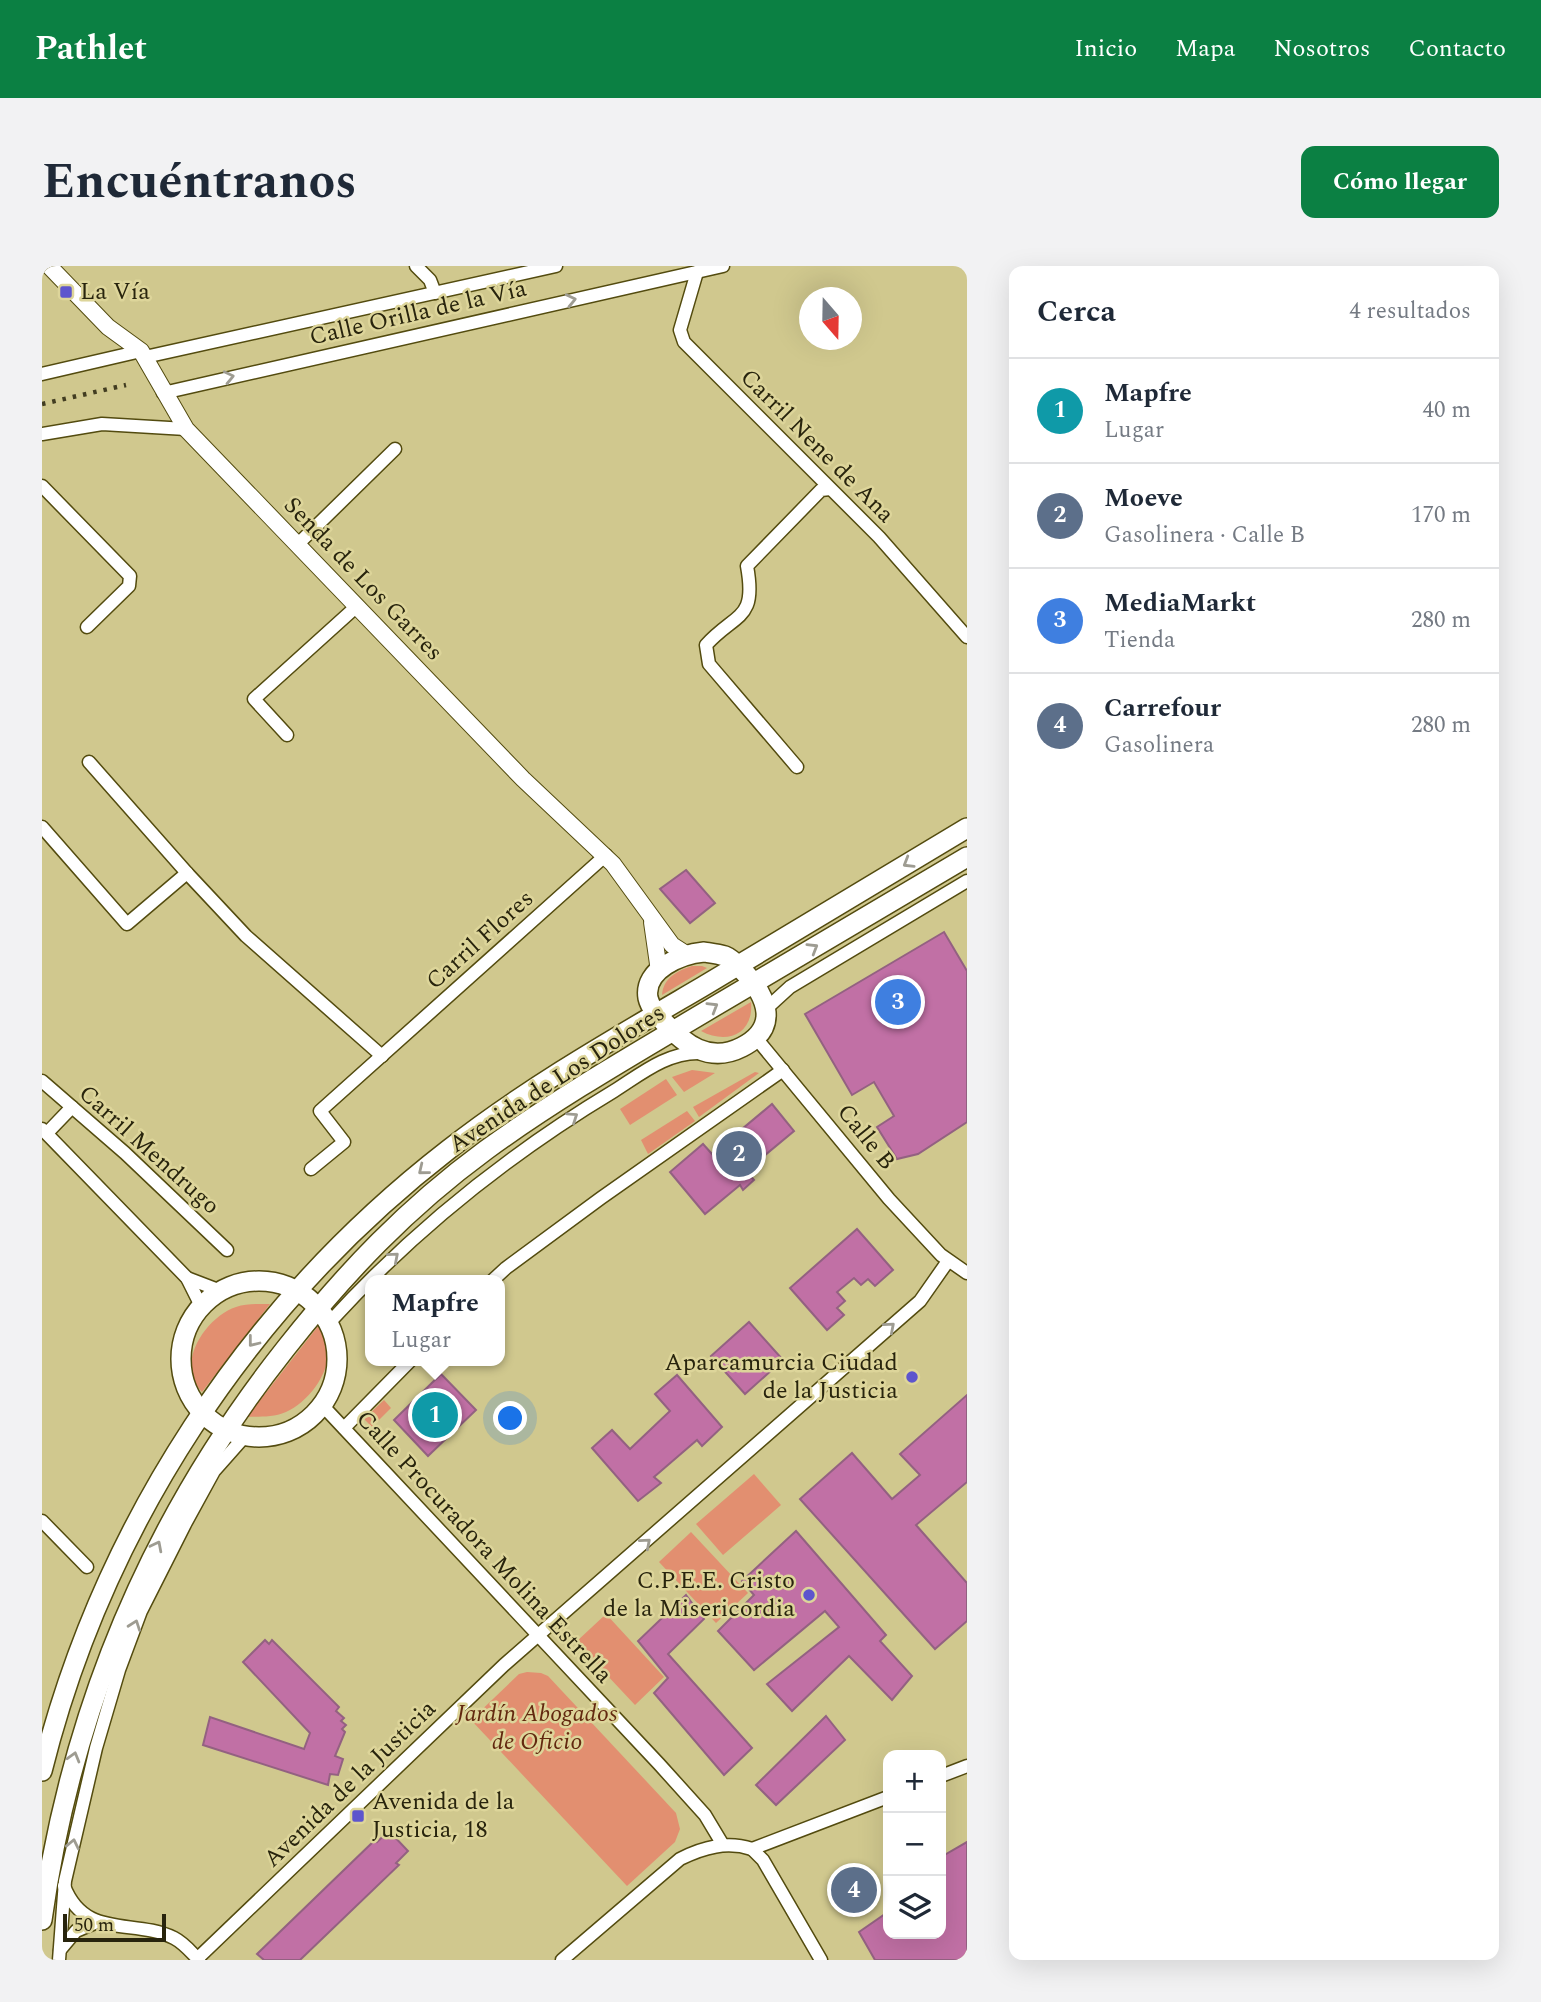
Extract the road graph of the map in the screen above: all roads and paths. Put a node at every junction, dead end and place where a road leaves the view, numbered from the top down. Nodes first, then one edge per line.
1 (49, 266) edge
2 (416, 266) edge
3 (556, 266) edge
4 (723, 266) edge
5 (697, 272) junction
6 (435, 293) junction
7 (143, 354) junction
8 (42, 374) edge
9 (163, 393) junction
10 (186, 429) junction
11 (42, 434) edge
12 (395, 449) dead end
13 (42, 486) edge
14 (830, 489) junction
15 (297, 545) junction
16 (357, 606) junction
17 (86, 627) dead end
18 (967, 637) edge
19 (286, 735) dead end
20 (89, 762) dead end
21 (797, 767) dead end
22 (42, 827) edge
23 (967, 828) edge
24 (606, 855) junction
25 (967, 857) edge
26 (187, 873) junction
27 (967, 881) edge
28 (652, 919) junction
29 (686, 954) junction
30 (738, 965) junction
31 (659, 971) junction
32 (754, 983) junction
33 (767, 1008) junction
34 (656, 1014) junction
35 (672, 1031) junction
36 (756, 1038) junction
37 (707, 1053) junction
38 (383, 1056) junction
39 (783, 1070) junction
40 (42, 1081) edge
41 (72, 1107) junction
42 (44, 1131) edge
43 (312, 1169) dead end
44 (227, 1250) dead end
45 (948, 1261) junction
46 (967, 1273) edge
47 (373, 1275) edge
48 (498, 1275) edge
49 (187, 1278) junction
50 (365, 1284) edge
51 (297, 1290) junction
52 (221, 1291) junction
53 (201, 1306) junction
54 (318, 1307) junction
55 (330, 1323) junction
56 (406, 1366) edge
57 (323, 1405) junction
58 (202, 1412) junction
59 (344, 1428) junction
60 (225, 1429) junction
61 (245, 1436) junction
62 (42, 1521) edge
63 (87, 1567) dead end
64 (539, 1635) junction
65 (967, 1766) edge
66 (42, 1771) edge
67 (946, 1774) edge
68 (883, 1799) edge
69 (723, 1845) junction
70 (752, 1849) junction
71 (64, 1886) junction
72 (42, 1920) edge
73 (97, 1922) junction
74 (60, 1955) edge
75 (198, 1959) edge
76 (562, 1960) edge
77 (821, 1960) edge

1 - 7 street, Senda de Los Garres
2 - 6 street
3 - 6 street, Calle Orilla de la Vía
4 - 5 street, Calle Orilla de la Vía
9 -> 5 street, Calle Orilla de la Vía
5 - 14 street, Carril Nene de Ana
6 - 7 street, Calle Orilla de la Vía
7 - 8 street, Calle Orilla de la Vía
7 - 9 street, Senda de Los Garres
9 - 10 street, Senda de Los Garres
10 - 11 street
10 - 15 street, Senda de Los Garres
12 - 15 street
13 - 17 street
14 - 18 street, Carril Nene de Ana
14 - 21 street
15 - 16 street, Senda de Los Garres
16 - 19 street
16 - 24 street, Senda de Los Garres
20 - 26 street
22 - 26 street
23 -> 30 main road, Avenida de Los Dolores
24 - 28 street, Senda de Los Garres
24 - 38 street, Carril Flores
32 -> 25 main road, Avenida de Los Dolores
26 - 38 street
27 - 33 street
28 - 29 street, Senda de Los Garres
28 - 31 street
29 - 30 main road
29 - 31 main road
30 - 32 main road
30 - 34 main road, Avenida de Los Dolores
31 - 34 main road
32 - 33 main road
35 -> 32 main road, Avenida de Los Dolores
33 - 36 main road
34 - 35 main road
34 -> 51 main road, Avenida de Los Dolores
35 - 37 main road
35 - 54 main road, Avenida de Los Dolores
36 - 37 main road
36 - 39 street, Calle B
47 -> 37 street
38 - 43 street, Carril Flores
39 - 45 street, Calle B
39 - 48 street
40 - 41 street, Carril Mendrugo
41 - 42 street
41 - 44 street, Carril Mendrugo
42 - 49 street
45 - 46 street
64 -> 45 street, Avenida de la Justicia
49 - 52 street
49 - 53 street
55 -> 50 street
51 - 52 main road
51 - 54 main road
51 -> 58 main road, Avenida de Los Dolores
52 - 53 main road
53 - 58 main road
54 - 55 main road
54 - 60 main road, Avenida de Los Dolores
55 - 57 main road
56 - 59 street
57 - 59 street, Calle Procuradora Molina Estrella
57 - 61 main road
58 - 60 main road
58 - 66 main road, Avenida de Los Dolores
59 - 64 street, Calle Procuradora Molina Estrella
60 - 61 main road
72 -> 60 main road, Avenida de Los Dolores
71 -> 61 street
62 - 63 street
64 - 69 street, Calle Procuradora Molina Estrella
64 - 75 street, Avenida de la Justicia
65 - 67 street
68 - 70 street
69 - 70 street
69 - 76 street
70 - 77 street
71 - 73 street
71 - 74 street
73 - 74 street
73 - 75 street

